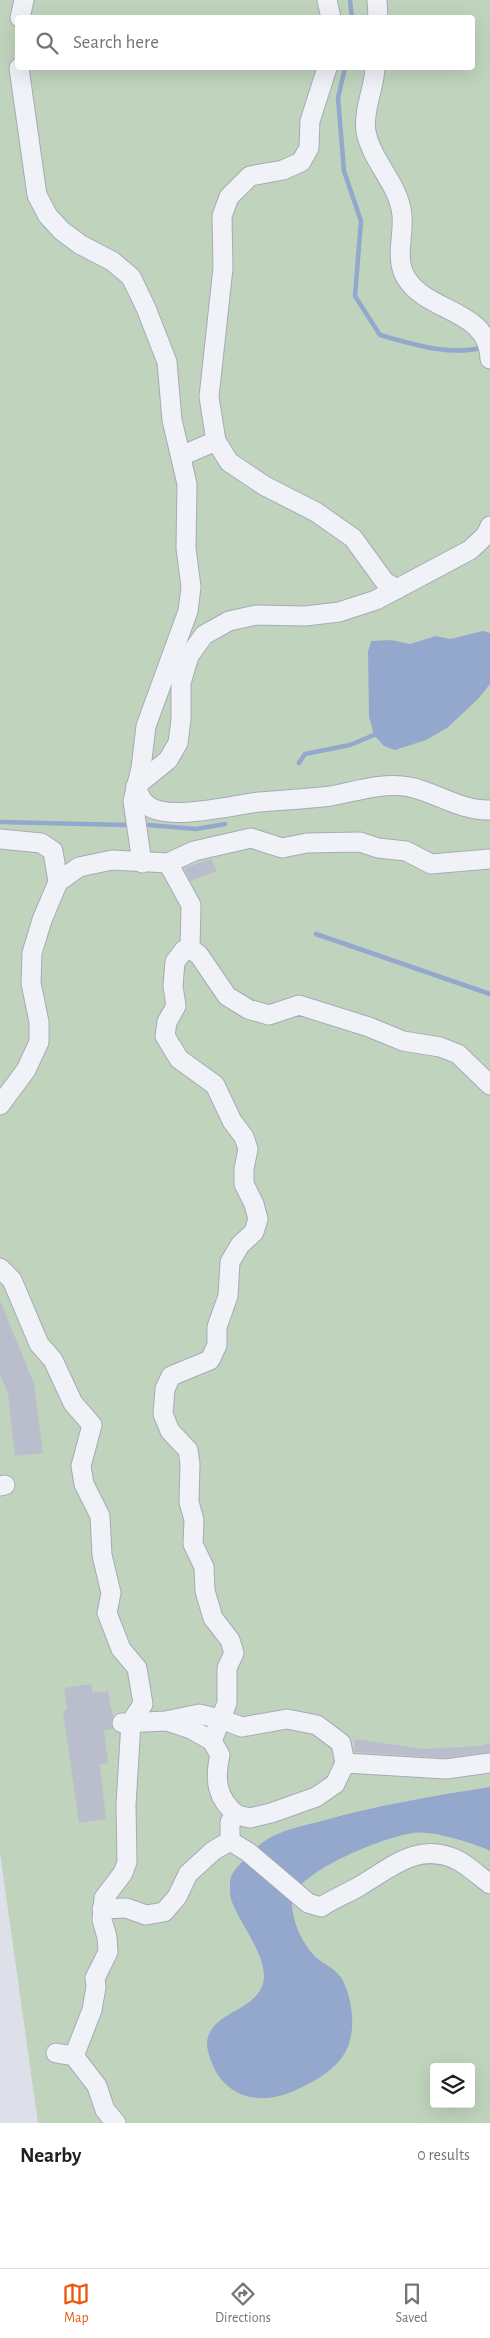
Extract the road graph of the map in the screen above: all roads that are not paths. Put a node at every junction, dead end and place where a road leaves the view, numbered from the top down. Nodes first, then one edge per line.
1 (24, 0) edge
2 (327, 0) edge
3 (377, 0) edge
4 (21, 15) edge
5 (330, 15) edge
6 (378, 15) edge
7 (19, 70) edge
8 (326, 70) edge
9 (375, 70) edge
10 (490, 359) edge
11 (216, 441) junction
12 (181, 456) junction
13 (490, 526) edge
14 (397, 589) junction
15 (136, 786) junction
16 (490, 810) edge
17 (0, 839) edge
18 (490, 859) edge
19 (142, 863) junction
20 (168, 863) junction
21 (58, 882) junction
22 (190, 948) junction
23 (490, 1085) edge
24 (0, 1105) edge
25 (0, 1268) edge
26 (220, 1718) junction
27 (166, 1721) junction
28 (126, 1723) junction
29 (212, 1741) junction
30 (345, 1763) junction
31 (490, 1763) edge
32 (237, 1815) junction
33 (230, 1841) junction
34 (490, 1884) edge
35 (102, 1910) junction
36 (116, 2123) edge

1 - 4 lane
2 - 5 lane
3 - 6 lane
7 - 12 lane
8 - 11 lane
9 - 10 lane
11 - 12 lane
11 - 14 lane
12 - 15 lane
13 - 14 lane
14 - 15 lane
15 - 16 lane
15 - 19 lane
17 - 21 lane
18 - 20 lane
19 - 20 lane
19 - 21 lane
20 - 22 lane
21 - 24 lane
22 - 23 lane
22 - 26 lane
25 - 28 lane
26 - 27 lane
26 - 29 lane
26 - 30 lane
27 - 28 lane
27 - 29 lane
28 - 35 lane
29 - 32 lane
30 - 31 lane
30 - 32 lane
32 - 33 lane
33 - 34 lane
33 - 35 lane
35 - 36 lane

